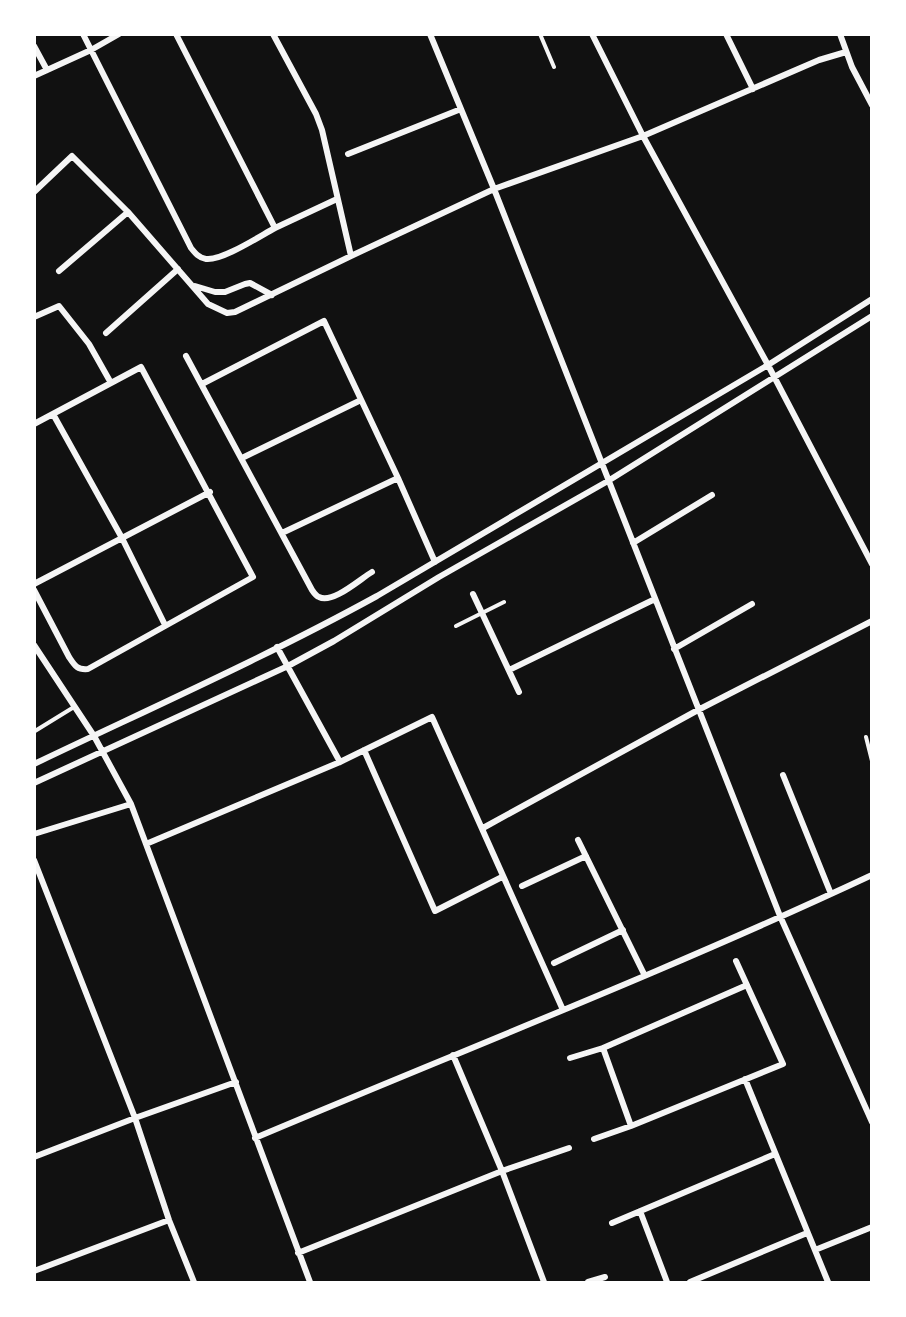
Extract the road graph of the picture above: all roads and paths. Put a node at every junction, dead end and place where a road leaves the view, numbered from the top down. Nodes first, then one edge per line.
1 (83, 34) edge
2 (119, 34) edge
3 (176, 34) edge
4 (273, 34) edge
5 (430, 34) edge
6 (540, 34) edge
7 (592, 34) edge
8 (726, 34) edge
9 (843, 36) edge
10 (34, 46) edge
11 (91, 50) junction
12 (846, 52) junction
13 (554, 67) dead end
14 (47, 70) junction
15 (34, 76) edge
16 (753, 88) junction
17 (872, 105) edge
18 (461, 109) junction
19 (643, 136) junction
20 (348, 154) dead end
21 (494, 189) junction
22 (34, 192) edge
23 (337, 199) junction
24 (128, 212) junction
25 (275, 228) junction
26 (351, 256) junction
27 (178, 269) junction
28 (59, 271) dead end
29 (193, 285) junction
30 (272, 296) junction
31 (872, 299) edge
32 (872, 315) edge
33 (34, 317) edge
34 (106, 333) dead end
35 (186, 357) dead end
36 (768, 365) junction
37 (774, 377) junction
38 (111, 382) junction
39 (202, 384) junction
40 (361, 400) junction
41 (53, 414) junction
42 (34, 424) edge
43 (242, 458) junction
44 (601, 465) junction
45 (398, 478) junction
46 (608, 481) junction
47 (210, 492) junction
48 (712, 495) dead end
49 (282, 533) junction
50 (122, 538) junction
51 (633, 543) junction
52 (435, 562) junction
53 (872, 564) edge
54 (372, 572) dead end
55 (34, 584) edge
56 (34, 590) edge
57 (473, 594) dead end
58 (655, 599) junction
59 (504, 602) dead end
60 (752, 604) dead end
61 (482, 613) junction
62 (872, 621) edge
63 (165, 625) junction
64 (456, 626) dead end
65 (34, 645) edge
66 (277, 647) junction
67 (674, 649) junction
68 (288, 666) junction
69 (509, 670) junction
70 (519, 692) dead end
71 (75, 706) junction
72 (698, 710) junction
73 (35, 730) edge
74 (94, 736) junction
75 (866, 737) dead end
76 (364, 750) junction
77 (103, 753) junction
78 (872, 760) edge
79 (340, 762) junction
80 (34, 764) edge
81 (783, 776) dead end
82 (34, 783) edge
83 (130, 804) junction
84 (483, 828) junction
85 (34, 834) edge
86 (578, 840) dead end
87 (146, 844) junction
88 (586, 856) junction
89 (34, 860) edge
90 (872, 875) edge
91 (502, 877) junction
92 (522, 886) dead end
93 (831, 894) junction
94 (780, 916) junction
95 (623, 930) junction
96 (736, 961) dead end
97 (555, 963) dead end
98 (644, 974) junction
99 (747, 985) junction
100 (563, 1010) junction
101 (603, 1048) junction
102 (453, 1055) junction
103 (570, 1058) dead end
104 (745, 1079) junction
105 (236, 1082) junction
106 (135, 1118) junction
107 (872, 1122) edge
108 (631, 1126) junction
109 (255, 1137) junction
110 (594, 1139) dead end
111 (569, 1148) dead end
112 (775, 1154) junction
113 (34, 1156) edge
114 (502, 1171) junction
115 (640, 1211) junction
116 (169, 1220) junction
117 (612, 1223) dead end
118 (872, 1227) edge
119 (807, 1233) junction
120 (815, 1250) junction
121 (298, 1253) junction
122 (34, 1271) edge
123 (604, 1277) dead end
124 (194, 1282) edge
125 (310, 1282) edge
126 (544, 1282) edge
127 (588, 1282) edge
128 (667, 1282) edge
129 (690, 1282) edge
130 (828, 1282) edge

1 - 11 street
2 - 11 street
3 - 25 street
4 - 23 street
5 - 18 street
6 - 13 lane
7 - 19 street
8 - 16 street
9 - 12 street
10 - 14 street
11 - 14 street
11 - 25 street
12 - 16 street
12 - 17 street
14 - 15 street
16 - 19 street
18 - 20 street
18 - 21 street
19 - 21 street
19 - 36 street
21 - 26 street
21 - 44 street
22 - 24 street
23 - 25 street
23 - 26 street
24 - 27 street
24 - 28 street
26 - 30 street
27 - 29 street
27 - 34 street
29 - 30 street
29 - 30 street
31 - 36 street
32 - 37 street
33 - 38 street
35 - 39 street
36 - 37 street
36 - 44 street
37 - 46 street
37 - 53 street
38 - 41 street
38 - 47 street
39 - 40 street
39 - 43 street
40 - 43 street
40 - 45 street
41 - 42 street
41 - 50 street
43 - 49 street
44 - 46 street
44 - 52 street
45 - 49 street
45 - 52 street
46 - 51 street
46 - 68 street
47 - 50 street
47 - 63 street
48 - 51 street
49 - 54 street
50 - 55 street
50 - 63 street
51 - 58 street
52 - 66 street
56 - 63 street
57 - 61 street
58 - 67 street
58 - 69 street
59 - 61 lane
60 - 67 street
61 - 64 lane
61 - 69 street
62 - 72 street
65 - 71 street
66 - 68 street
66 - 74 street
67 - 72 street
68 - 77 street
68 - 79 street
69 - 70 street
71 - 73 lane
71 - 74 street
72 - 84 street
72 - 94 street
74 - 77 street
74 - 80 street
75 - 78 lane
76 - 79 street
76 - 84 street
76 - 91 street
77 - 82 street
77 - 83 street
79 - 87 street
81 - 93 street
83 - 85 street
83 - 87 street
84 - 91 street
86 - 88 street
87 - 105 street
88 - 92 street
88 - 95 street
89 - 106 street
90 - 93 street
91 - 100 street
93 - 94 street
94 - 98 street
94 - 107 street
95 - 97 street
95 - 98 street
96 - 99 street
98 - 100 street
99 - 101 street
99 - 104 street
100 - 102 street
101 - 103 street
101 - 108 street
102 - 109 street
102 - 114 street
104 - 108 street
104 - 112 street
105 - 106 street
105 - 109 street
106 - 113 street
106 - 116 street
108 - 110 street
109 - 121 street
111 - 114 street
112 - 115 street
112 - 119 street
114 - 121 street
114 - 126 street
115 - 117 street
115 - 128 street
116 - 122 street
116 - 124 street
118 - 120 street
119 - 120 street
119 - 129 street
120 - 130 street
121 - 125 street
123 - 127 street

